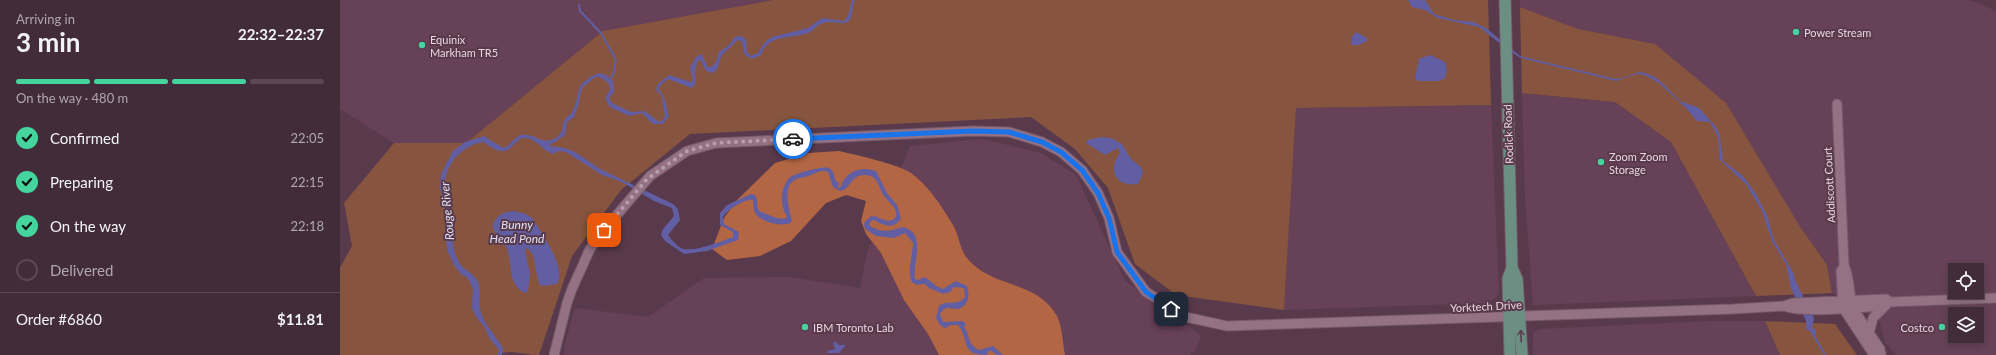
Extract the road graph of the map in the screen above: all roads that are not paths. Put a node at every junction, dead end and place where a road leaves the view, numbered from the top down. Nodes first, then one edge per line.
1 (1505, 0) edge
2 (1837, 104) dead end
3 (1996, 298) edge
4 (1847, 304) junction
5 (1887, 304) junction
6 (1515, 316) junction
7 (1869, 334) junction
8 (554, 355) edge
9 (1510, 355) edge
10 (1522, 355) edge
11 (1874, 355) edge
12 (1881, 355) edge

1 - 6 main road, Rodick Road
2 - 4 street, Addiscott Court
3 - 5 street
4 - 5 street, Yorktech Drive
4 - 6 street, Yorktech Drive
4 - 7 street
4 - 11 street
5 - 7 street
6 - 8 street, Yorktech Drive
6 - 9 main road, Rodick Road
10 -> 6 main road, Rodick Road
7 - 12 street

